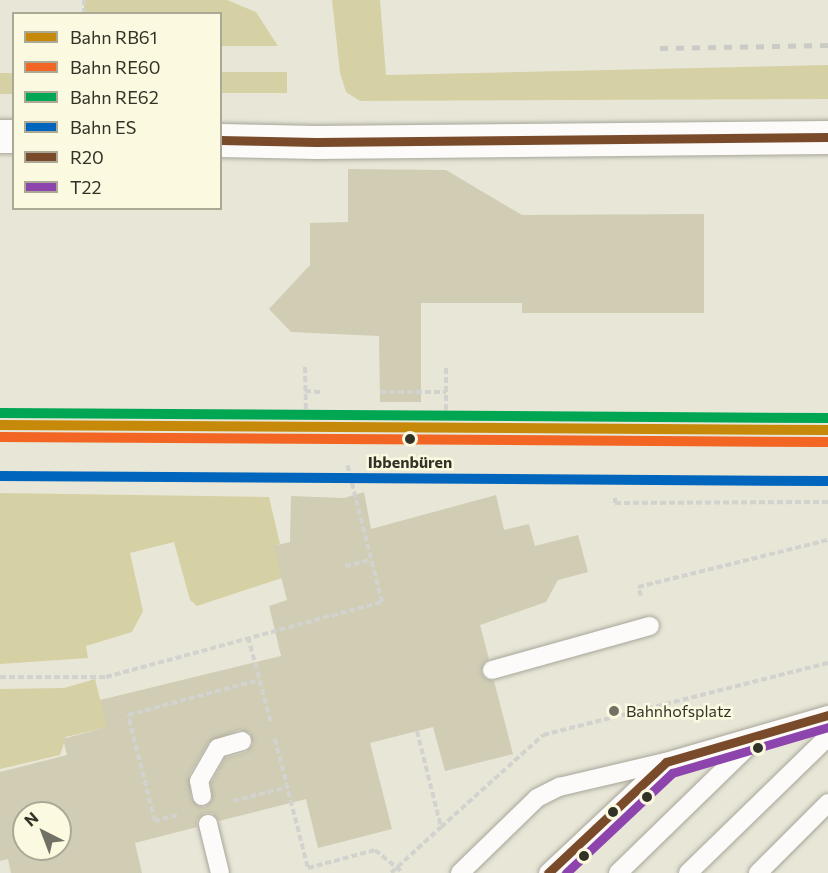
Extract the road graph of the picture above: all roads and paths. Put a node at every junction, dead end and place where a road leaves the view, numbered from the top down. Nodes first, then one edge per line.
1 (828, 137) edge
2 (222, 140) edge
3 (305, 367) dead end
4 (446, 368) dead end
5 (305, 391) junction
6 (320, 392) dead end
7 (380, 392) dead end
8 (446, 392) junction
9 (306, 416) dead end
10 (447, 416) dead end
11 (347, 464) dead end
12 (615, 498) dead end
13 (828, 502) edge
14 (828, 540) edge
15 (370, 560) junction
16 (345, 566) dead end
17 (670, 578) dead end
18 (650, 626) dead end
19 (248, 637) junction
20 (828, 663) edge
21 (492, 670) dead end
22 (0, 677) edge
23 (828, 715) edge
24 (417, 731) dead end
25 (760, 736) junction
26 (828, 737) edge
27 (242, 741) dead end
28 (666, 762) junction
29 (202, 796) dead end
30 (828, 803) edge
31 (208, 824) dead end
32 (441, 827) junction
33 (396, 869) junction
34 (220, 873) edge
35 (391, 873) edge
36 (403, 873) edge
37 (460, 873) edge
38 (548, 873) edge
39 (618, 873) edge
40 (688, 873) edge
41 (758, 873) edge

1 - 2 street
3 - 5 path
4 - 8 path
5 - 6 path
5 - 9 path
7 - 8 path
8 - 10 path
11 - 15 path
12 - 13 path
14 - 17 path
15 - 16 path
15 - 19 path
18 - 21 lane
19 - 22 path
19 - 33 path
20 - 32 path
23 - 25 lane
24 - 32 path
25 - 28 lane
25 - 39 lane
26 - 40 lane
27 - 29 lane
28 - 37 lane
28 - 38 lane
30 - 41 lane
31 - 34 lane
32 - 33 path
33 - 35 path
33 - 36 path

